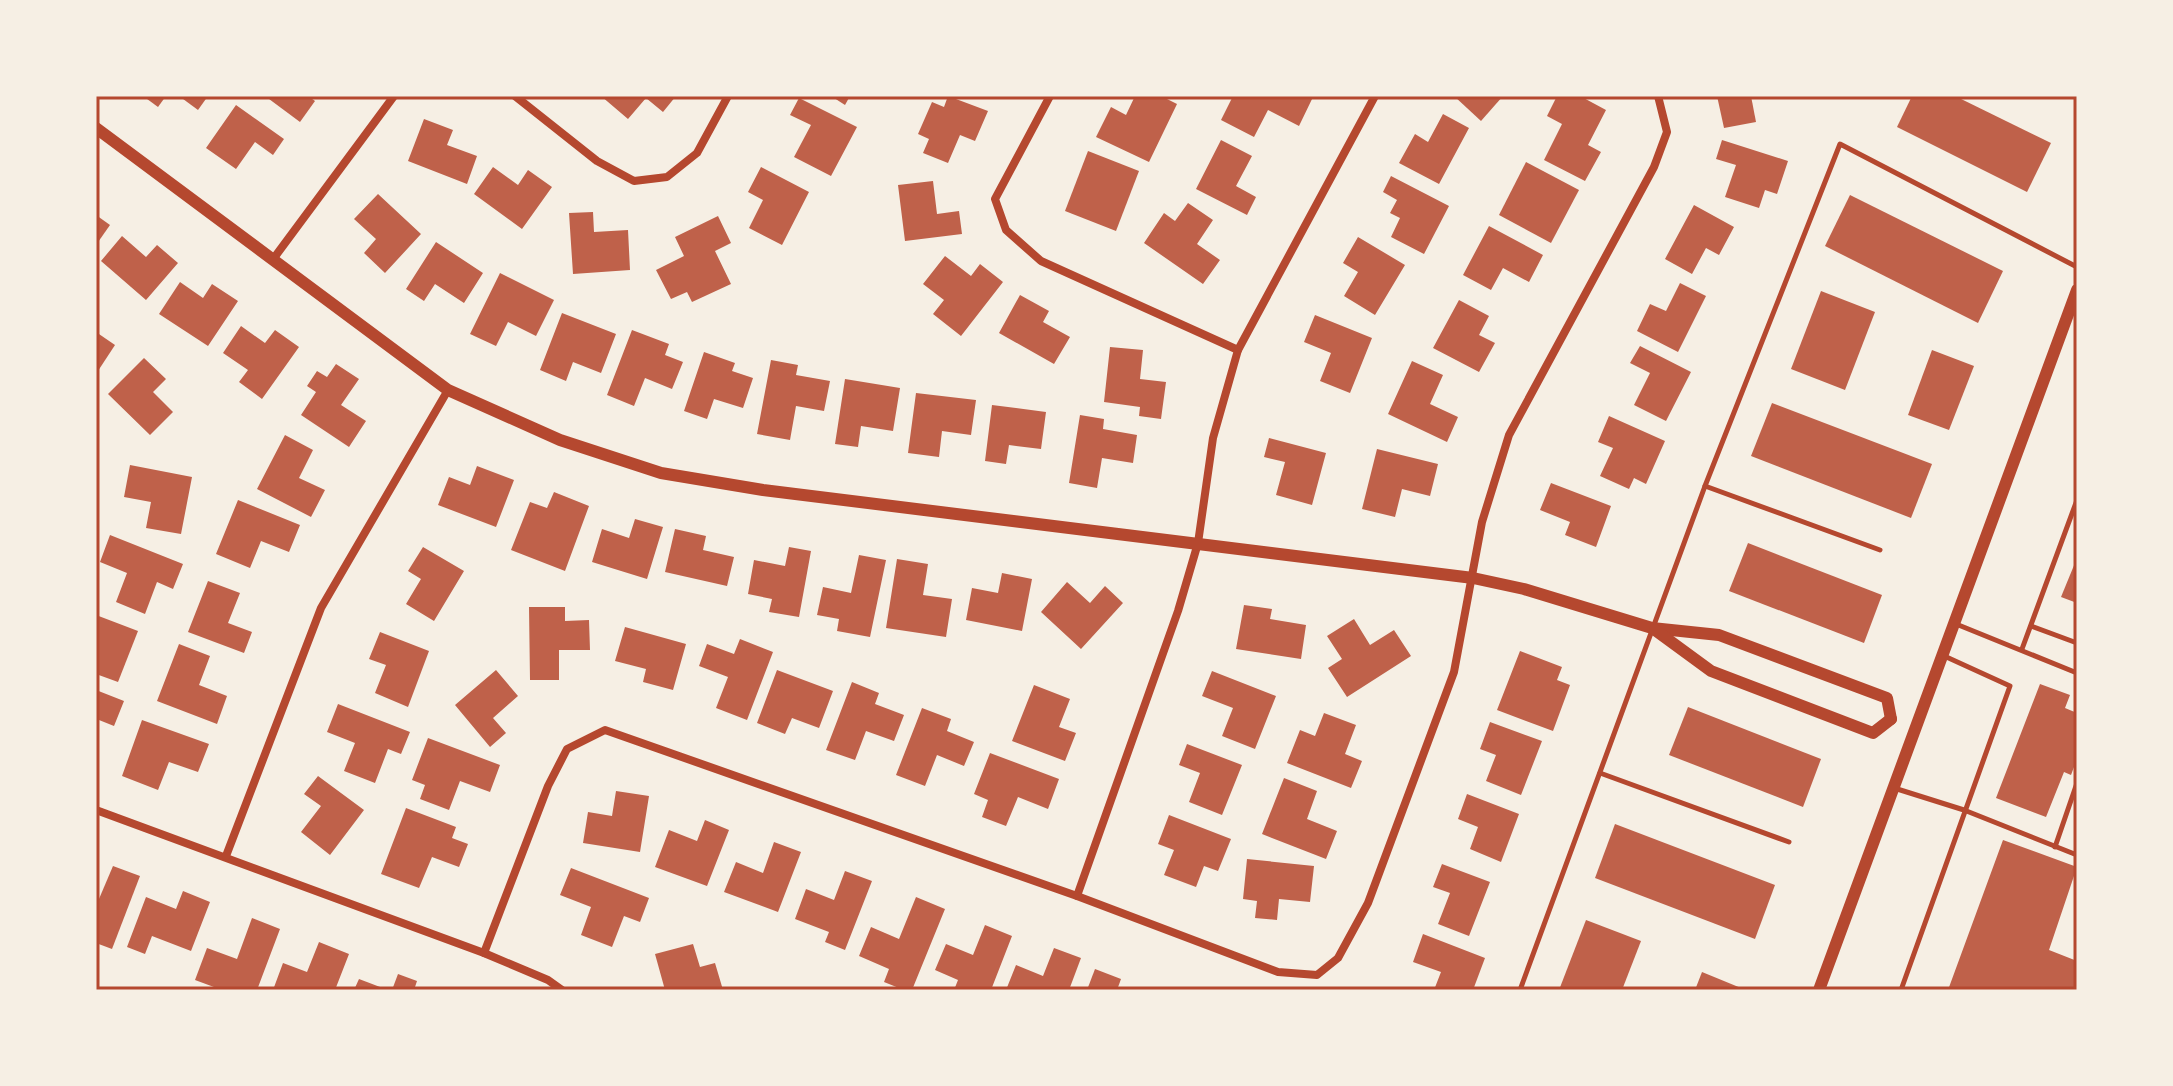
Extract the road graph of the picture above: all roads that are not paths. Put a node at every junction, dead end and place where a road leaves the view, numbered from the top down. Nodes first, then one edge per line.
1 (394, 96) edge
2 (515, 96) edge
3 (728, 96) edge
4 (1050, 96) edge
5 (1375, 96) edge
6 (1658, 96) edge
7 (96, 128) edge
8 (274, 258) junction
9 (2077, 267) edge
10 (2077, 290) edge
11 (1238, 350) junction
12 (448, 390) junction
13 (1705, 486) junction
14 (2077, 500) edge
15 (1198, 543) junction
16 (1880, 550) dead end
17 (1473, 578) junction
18 (1953, 623) junction
19 (2031, 626) junction
20 (1652, 628) junction
21 (2077, 643) edge
22 (2022, 649) junction
23 (1941, 655) junction
24 (2077, 673) edge
25 (1891, 719) junction
26 (1913, 729) junction
27 (1600, 773) junction
28 (2077, 783) edge
29 (1892, 787) junction
30 (96, 810) edge
31 (1964, 810) junction
32 (1789, 842) dead end
33 (2055, 847) junction
34 (2077, 855) edge
35 (226, 856) junction
36 (1077, 896) junction
37 (484, 953) junction
38 (562, 990) edge
39 (1520, 990) edge
40 (1819, 990) edge
41 (1901, 990) edge

1 - 8 street
2 - 3 street
4 - 11 street
5 - 11 street
6 - 17 street
7 - 8 street
8 - 12 street
9 - 13 lane
10 - 18 street
11 - 15 street
12 - 15 street
12 - 35 street
13 - 16 lane
13 - 20 lane
14 - 19 lane
15 - 17 street
15 - 36 street
17 - 20 street
17 - 36 street
18 - 22 lane
18 - 23 street
19 - 21 lane
19 - 22 lane
20 - 25 street
20 - 25 street
20 - 27 lane
22 - 24 lane
23 - 26 street
23 - 31 lane
25 - 26 street
26 - 29 street
27 - 32 lane
27 - 39 lane
28 - 33 lane
29 - 31 lane
29 - 40 street
30 - 35 street
31 - 33 lane
31 - 41 lane
33 - 34 lane
35 - 37 street
36 - 37 street
37 - 38 street

